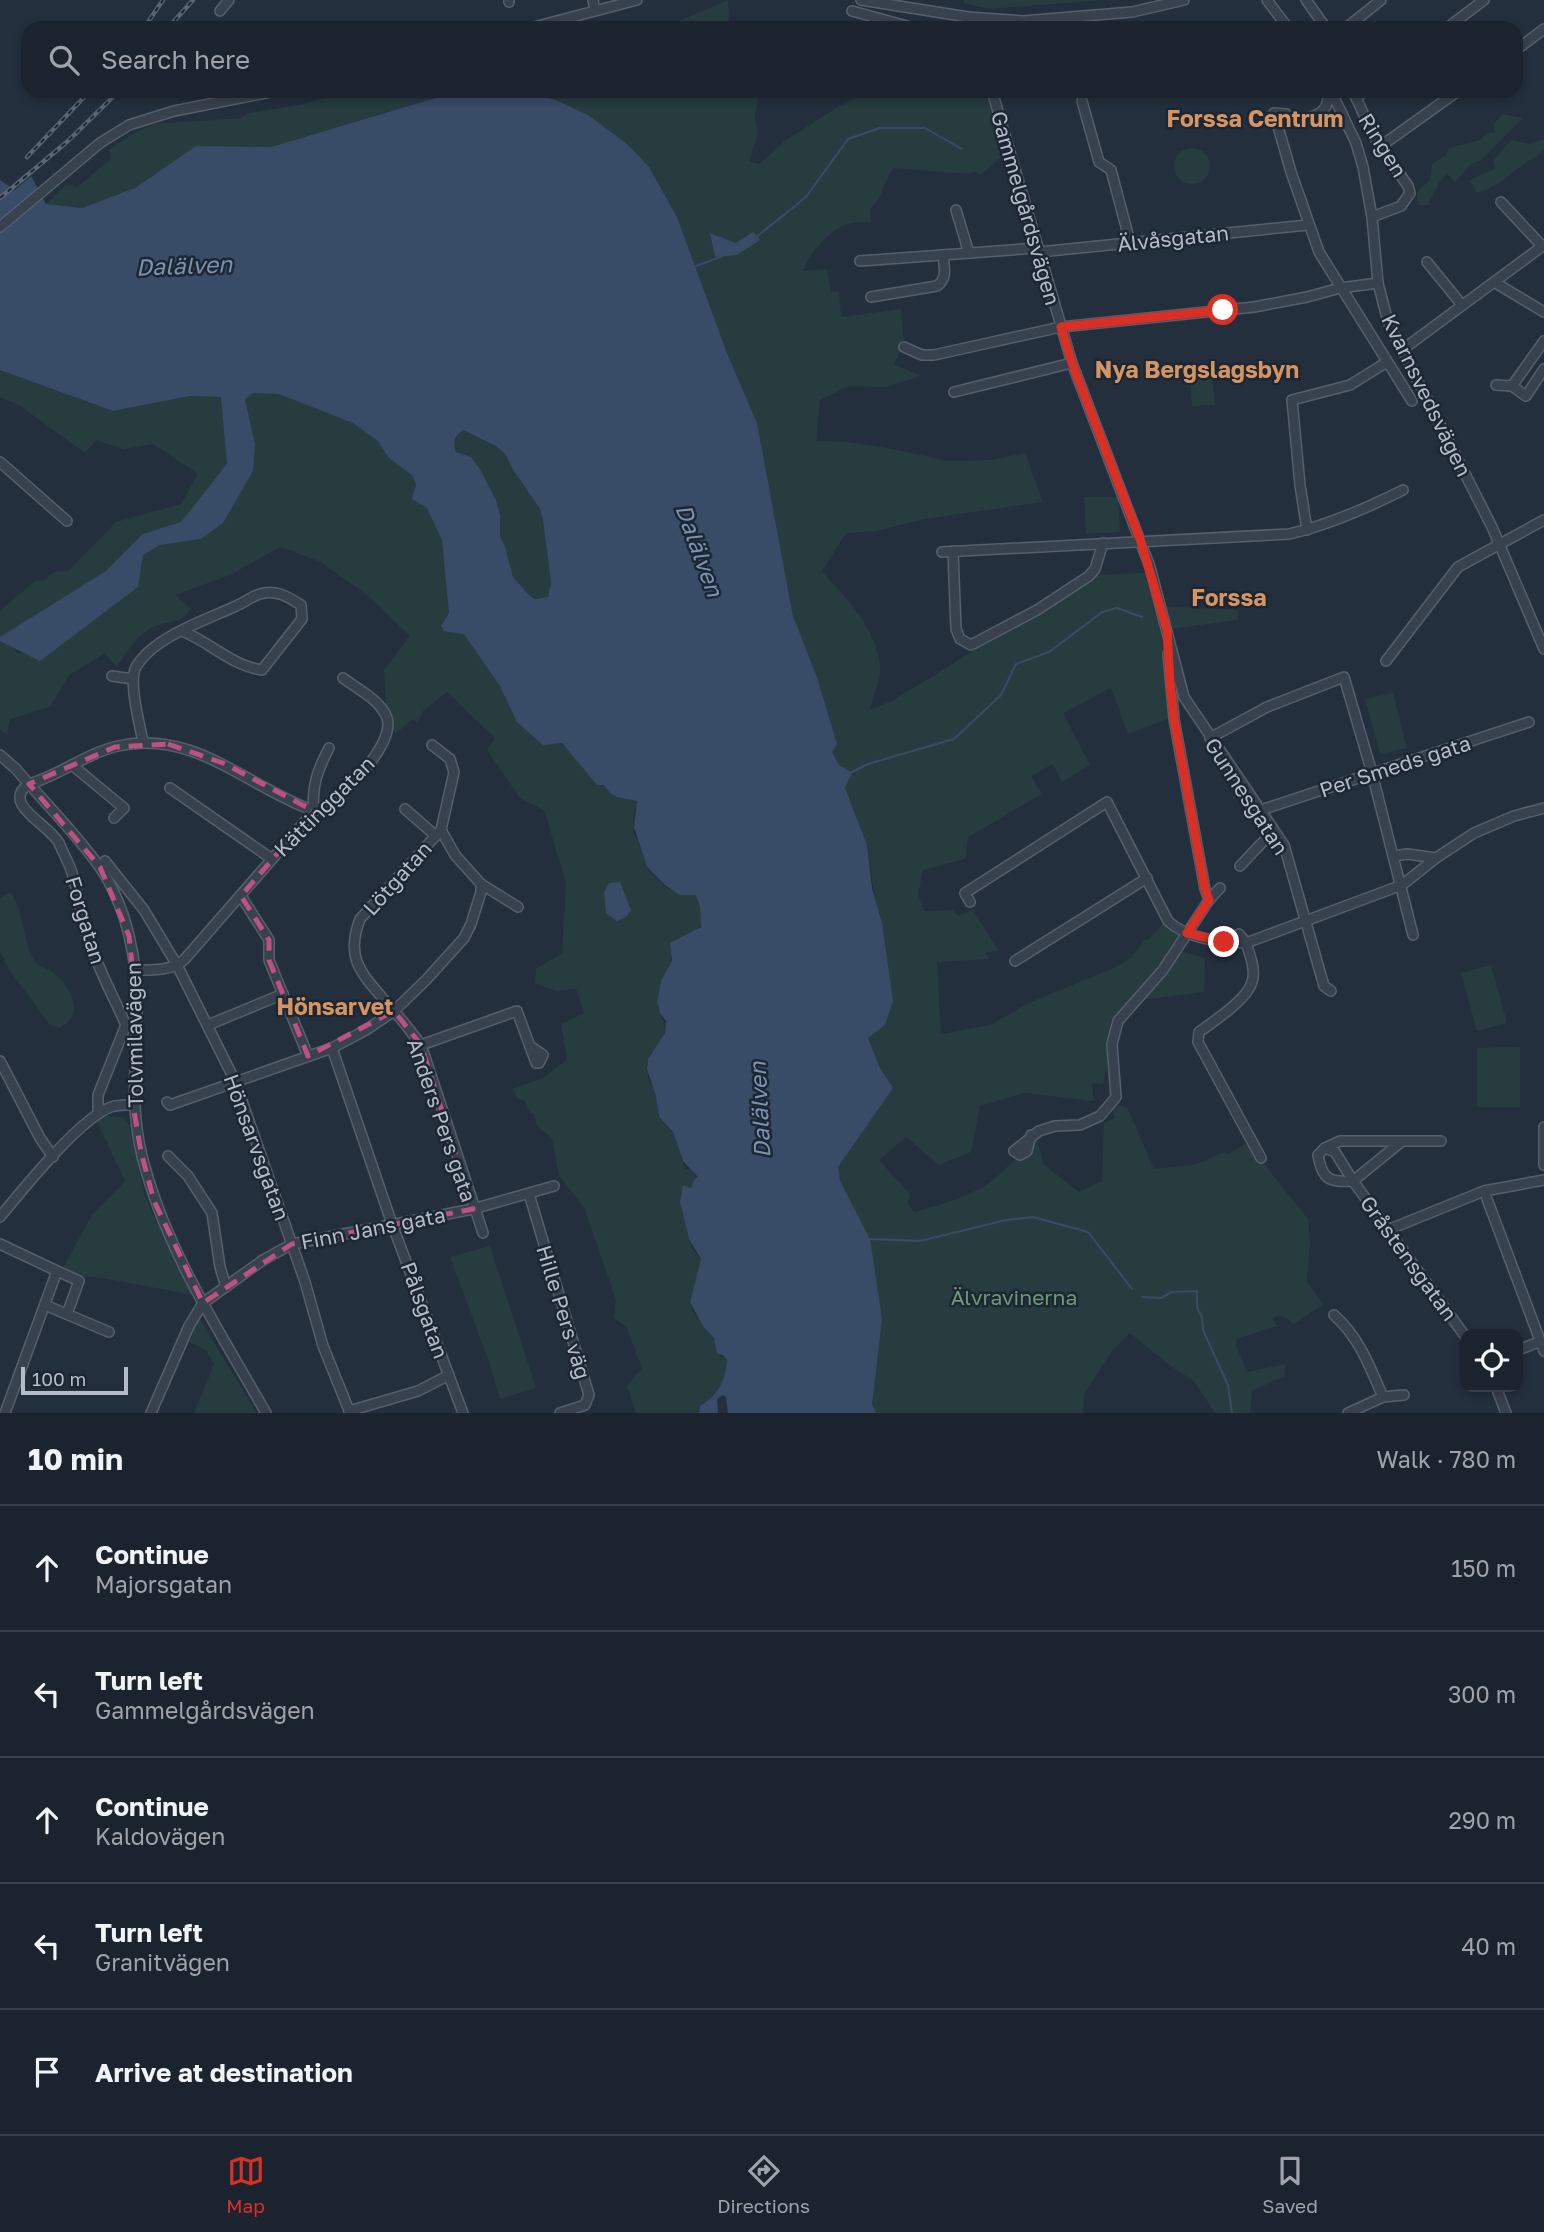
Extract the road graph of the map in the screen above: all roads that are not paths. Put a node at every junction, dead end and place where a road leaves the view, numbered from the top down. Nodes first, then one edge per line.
1 (229, 0) edge
2 (637, 0) edge
3 (861, 0) edge
4 (1184, 0) edge
5 (1268, 0) edge
6 (1381, 0) edge
7 (1484, 0) edge
8 (1308, 1) edge
9 (885, 2) edge
10 (594, 5) edge
11 (220, 11) dead end
12 (852, 11) dead end
13 (549, 21) edge
14 (888, 21) edge
15 (1283, 21) edge
16 (1321, 21) edge
17 (1355, 21) edge
18 (1456, 21) edge
19 (1544, 29) edge
20 (1523, 45) edge
21 (240, 98) edge
22 (994, 98) edge
23 (1328, 98) edge
24 (1333, 98) edge
25 (1355, 98) edge
26 (1448, 98) edge
27 (1082, 101) dead end
28 (1381, 146) junction
29 (1501, 202) dead end
30 (956, 210) dead end
31 (1372, 218) junction
32 (1308, 225) junction
33 (0, 227) edge
34 (1130, 242) junction
35 (1543, 246) edge
36 (1038, 250) junction
37 (969, 253) junction
38 (943, 255) junction
39 (860, 261) dead end
40 (1427, 262) dead end
41 (1494, 282) junction
42 (1378, 284) junction
43 (1340, 288) junction
44 (871, 297) dead end
45 (1462, 305) junction
46 (1544, 312) edge
47 (1061, 327) junction
48 (1544, 341) edge
49 (904, 347) dead end
50 (1402, 350) junction
51 (1387, 362) junction
52 (1072, 363) junction
53 (1544, 369) edge
54 (1496, 385) dead end
55 (1512, 386) junction
56 (954, 391) dead end
57 (1412, 401) dead end
58 (0, 463) edge
59 (1403, 490) dead end
60 (1544, 520) edge
61 (67, 521) dead end
62 (1307, 530) junction
63 (1141, 542) junction
64 (1103, 544) junction
65 (1500, 544) junction
66 (953, 551) junction
67 (942, 552) dead end
68 (1167, 630) junction
69 (182, 631) junction
70 (1544, 649) edge
71 (1386, 661) dead end
72 (112, 676) dead end
73 (342, 678) dead end
74 (133, 679) junction
75 (1179, 684) joint
76 (1529, 722) dead end
77 (1210, 738) junction
78 (143, 742) junction
79 (432, 745) dead end
80 (329, 748) dead end
81 (0, 755) edge
82 (72, 765) junction
83 (1372, 773) junction
84 (29, 784) junction
85 (170, 788) dead end
86 (1544, 808) edge
87 (405, 809) dead end
88 (1261, 810) junction
89 (314, 811) junction
90 (114, 818) dead end
91 (1273, 831) junction
92 (439, 833) junction
93 (1394, 856) junction
94 (1436, 858) junction
95 (272, 859) junction
96 (105, 861) dead end
97 (1240, 866) dead end
98 (1147, 878) junction
99 (481, 884) junction
100 (1402, 885) junction
101 (1220, 888) dead end
102 (241, 896) junction
103 (1209, 900) junction
104 (970, 902) dead end
105 (518, 907) dead end
106 (1305, 922) junction
107 (1187, 933) junction
108 (1239, 934) dead end
109 (1413, 935) dead end
110 (1246, 943) junction
111 (1015, 961) dead end
112 (177, 965) junction
113 (136, 970) junction
114 (1331, 991) dead end
115 (283, 994) junction
116 (394, 1010) junction
117 (208, 1025) junction
118 (421, 1045) junction
119 (331, 1048) junction
120 (308, 1056) junction
121 (0, 1061) edge
122 (536, 1063) dead end
123 (8, 1077) junction
124 (235, 1081) junction
125 (0, 1085) edge
126 (167, 1101) dead end
127 (133, 1105) junction
128 (99, 1113) junction
129 (1544, 1127) edge
130 (1441, 1140) dead end
131 (1401, 1142) junction
132 (1325, 1148) junction
133 (1014, 1151) dead end
134 (168, 1156) dead end
135 (52, 1157) junction
136 (1261, 1158) dead end
137 (1544, 1165) edge
138 (1544, 1180) edge
139 (1353, 1181) junction
140 (554, 1186) dead end
141 (1484, 1191) junction
142 (529, 1194) junction
143 (473, 1209) junction
144 (0, 1217) edge
145 (392, 1224) junction
146 (1390, 1229) junction
147 (483, 1233) dead end
148 (0, 1244) edge
149 (292, 1244) junction
150 (57, 1271) junction
151 (226, 1287) junction
152 (203, 1303) junction
153 (45, 1306) junction
154 (67, 1314) junction
155 (1334, 1315) dead end
156 (1460, 1329) edge
157 (108, 1332) dead end
158 (1541, 1347) edge
159 (1523, 1349) edge
160 (449, 1375) junction
161 (1498, 1392) edge
162 (1404, 1395) dead end
163 (1383, 1397) junction
164 (350, 1412) edge
165 (5, 1413) edge
166 (151, 1413) edge
167 (266, 1413) edge
168 (463, 1413) edge
169 (560, 1413) edge
170 (1348, 1413) edge
171 (1506, 1413) edge

1 - 11 street
2 - 10 street
3 - 9 street
4 - 9 street
5 - 15 street
6 - 17 street
7 - 18 street
8 - 16 street
10 - 13 street
12 - 14 street
19 - 20 street
21 - 33 street
22 - 36 street, Gammelgårdsvägen
23 - 32 street
24 - 31 street, Kvarnsvedsvägen
25 - 28 street, Ringen
26 - 28 street
27 - 34 street
28 - 31 street, Ringen
29 - 35 street
30 - 37 street
31 - 42 street, Kvarnsvedsvägen
32 - 34 street, Älvåsgatan
32 - 43 street
34 - 36 street, Älvåsgatan
35 - 41 street
36 - 37 street, Älvåsgatan
36 - 47 street, Gammelgårdsvägen
37 - 38 street, Älvåsgatan
38 - 39 street, Älvåsgatan
38 - 44 street
40 - 45 street
41 - 45 street
41 - 46 street
42 - 43 street
42 - 50 street, Kvarnsvedsvägen
43 - 47 street
43 - 51 street
45 - 50 street
47 - 49 street
47 - 52 street, Gammelgårdsvägen
48 - 55 street
50 - 65 street, Kvarnsvedsvägen
51 - 57 street
51 - 62 street
52 - 56 street
52 - 63 street, Gammelgårdsvägen
53 - 55 street
54 - 55 street
58 - 61 street
59 - 62 street
60 - 65 street
62 - 63 street
63 - 64 street
63 - 68 street, Gammelgårdsvägen
64 - 66 street
64 - 66 street
65 - 70 street, Kvarnsvedsvägen
65 - 71 street
66 - 67 street
68 - 75 street, Gammelgårdsvägen
68 - 103 street
69 - 69 street
69 - 74 street
72 - 74 street
73 - 89 street, Kättinggatan
74 - 78 street
75 - 77 street, Gunnesgatan
76 - 83 street, Per Smeds gata
77 - 83 street
77 - 88 street, Gunnesgatan
78 - 82 street
78 - 89 street
79 - 92 street, Lötgatan
80 - 89 street
81 - 84 street, Tolvmilavägen
82 - 84 street
82 - 90 street
83 - 88 street, Per Smeds gata
83 - 93 street
84 - 113 street, Tolvmilavägen
84 - 128 street, Forgatan
85 - 95 street
86 - 94 street
87 - 92 street
88 - 91 street, Gunnesgatan
89 - 95 street, Kättinggatan
91 - 97 street
91 - 106 street, Gunnesgatan
92 - 99 street
92 - 116 street, Lötgatan
93 - 94 street
93 - 100 street
94 - 100 street
95 - 102 street, Kättinggatan
96 - 112 street, Hönsarvsgatan
98 - 104 street
98 - 107 street
98 - 111 street
99 - 105 street
99 - 116 street
100 - 106 street
100 - 109 street
101 - 103 street
102 - 112 street, Kättinggatan
102 - 115 street
103 - 107 street
106 - 110 street
106 - 114 street, Gunnesgatan
107 - 110 street
107 - 133 street
108 - 110 street
110 - 136 street
112 - 113 street
112 - 117 street, Hönsarvsgatan
113 - 127 street, Tolvmilavägen
115 - 117 street
115 - 120 street
116 - 118 street, Anders Pers gata
116 - 119 street
117 - 124 street, Hönsarvsgatan
118 - 122 street
118 - 143 street, Anders Pers gata
119 - 120 street
119 - 145 street, Pålsgatan
120 - 124 street
121 - 123 street
123 - 125 street
123 - 135 street
124 - 126 street
124 - 149 street, Hönsarvsgatan
127 - 128 street
127 - 152 street, Tolvmilavägen
128 - 135 street
129 - 137 street
130 - 131 street
131 - 132 street
131 - 139 street
132 - 139 street, Gråstensgatan
132 - 139 street, Gråstensgatan
134 - 151 street
135 - 144 street
138 - 141 street
139 - 146 street, Gråstensgatan
140 - 142 street, Finn Jans gata
141 - 146 street
141 - 158 street
142 - 143 street, Finn Jans gata
142 - 169 street, Hille Pers väg
143 - 145 street, Finn Jans gata
143 - 147 street, Anders Pers gata
145 - 149 street, Finn Jans gata
145 - 160 street, Pålsgatan
146 - 156 street, Gråstensgatan
148 - 150 street
149 - 151 street, Finn Jans gata
149 - 164 street, Hönsarvsgatan
150 - 153 street
150 - 154 street
151 - 152 street, Finn Jans gata
152 - 166 street, Finn Jans gata
152 - 167 street, Tolvmilavägen
153 - 154 street
153 - 165 street
154 - 157 street
155 - 163 street
158 - 159 street
160 - 164 street
160 - 168 street, Pålsgatan
161 - 171 street
162 - 163 street
163 - 170 street

